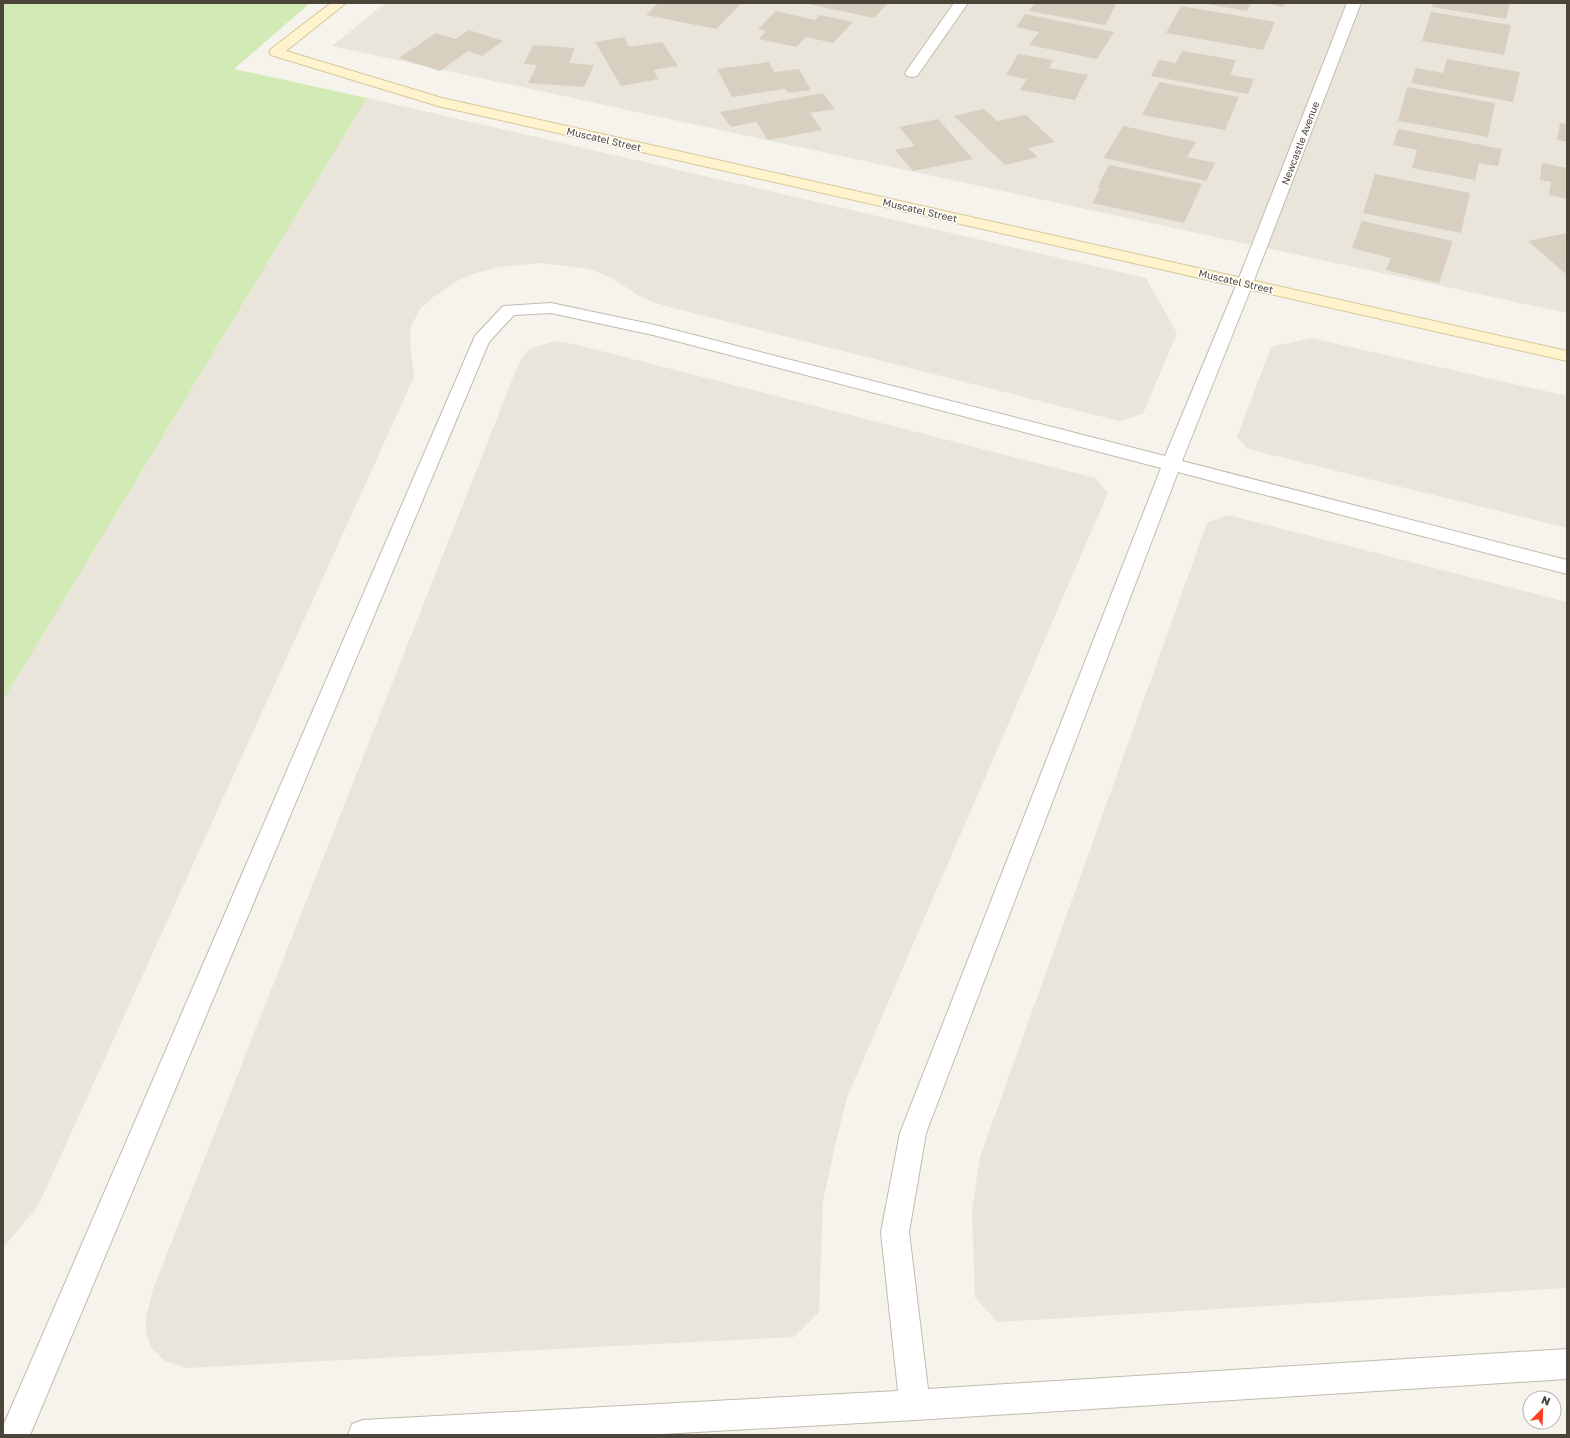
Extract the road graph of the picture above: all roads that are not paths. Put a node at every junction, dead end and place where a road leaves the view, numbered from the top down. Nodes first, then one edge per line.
1 (339, 3) edge
2 (961, 3) edge
3 (1354, 3) edge
4 (912, 73) dead end
5 (1246, 283) junction
6 (1567, 356) edge
7 (1172, 463) junction
8 (1567, 567) edge
9 (1567, 1364) edge
10 (915, 1405) junction
11 (15, 1435) edge
12 (363, 1435) edge

1 - 5 street, Muscatel Street
2 - 4 street
3 - 5 street, Newcastle Avenue
5 - 6 street, Muscatel Street
5 - 7 street, Newcastle Avenue
7 - 8 street
7 - 10 street, Newcastle Avenue
7 - 11 street
9 - 10 street
10 - 12 street

